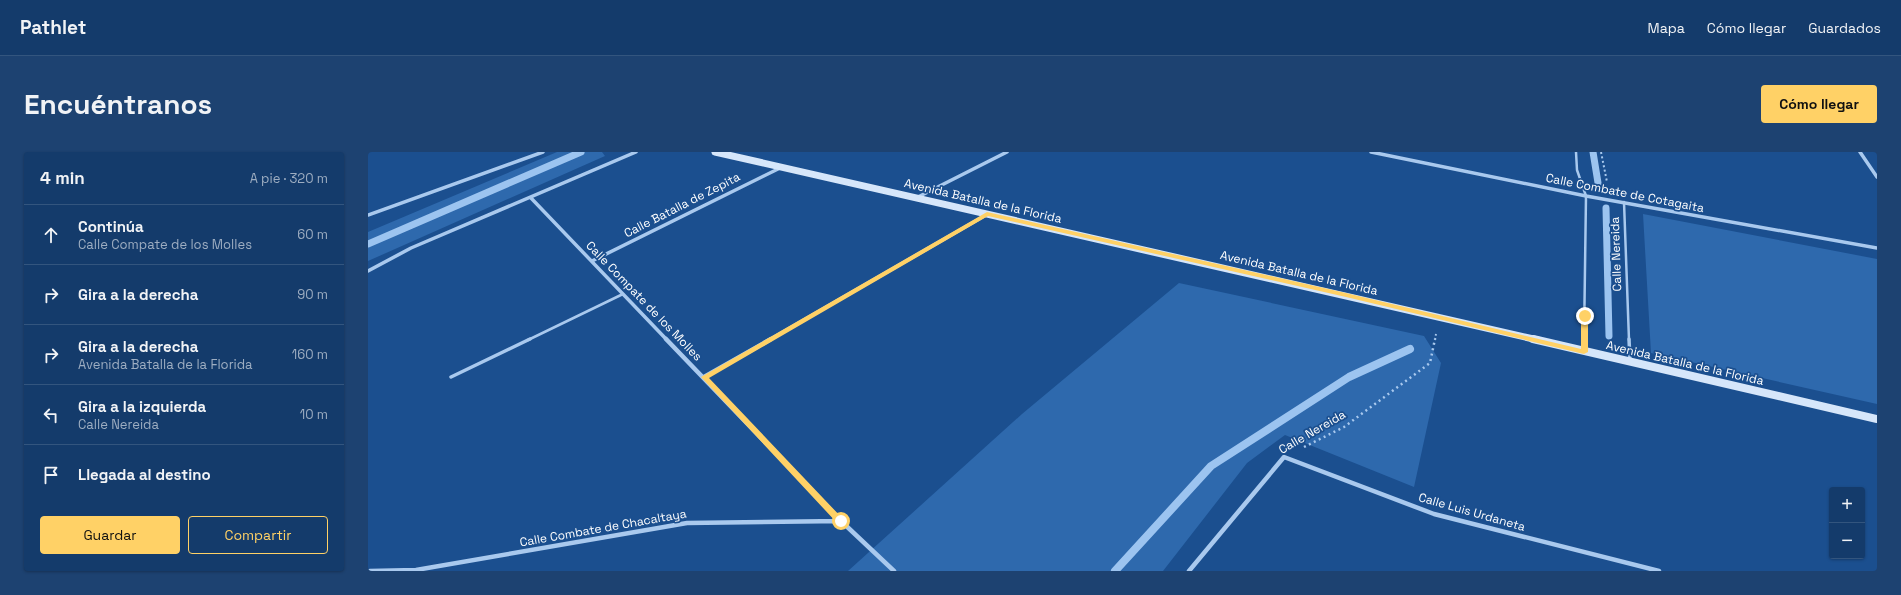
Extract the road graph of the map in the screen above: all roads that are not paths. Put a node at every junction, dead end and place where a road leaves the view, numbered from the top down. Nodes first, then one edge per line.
1 (543, 152) edge
2 (636, 152) edge
3 (715, 152) edge
4 (1007, 152) edge
5 (1371, 152) edge
6 (1576, 152) edge
7 (1860, 152) edge
8 (781, 167) junction
9 (1877, 177) edge
10 (1586, 196) junction
11 (531, 198) junction
12 (916, 198) junction
13 (1624, 202) junction
14 (987, 214) junction
15 (368, 215) edge
16 (1877, 248) edge
17 (592, 261) junction
18 (368, 270) edge
19 (623, 294) junction
20 (1584, 352) junction
21 (1630, 362) junction
22 (451, 377) dead end
23 (704, 377) junction
24 (1877, 419) edge
25 (1284, 457) joint
26 (841, 521) junction
27 (1643, 569) edge
28 (370, 571) edge
29 (894, 571) edge
30 (1189, 571) edge
31 (1658, 571) edge

1 - 15 street
2 - 11 street
3 - 8 street, Avenida Batalla de la Florida
4 - 12 street
5 - 10 street, Calle Combate de Cotagaita
6 - 10 lane
7 - 9 street
8 - 12 street, Avenida Batalla de la Florida
8 - 17 street, Calle Batalla de Zepita
10 - 13 street, Calle Combate de Cotagaita
10 - 20 lane
11 - 17 street, Calle Compate de los Molles
11 - 18 street
12 - 14 street, Avenida Batalla de la Florida
13 - 16 street, Calle Combate de Cotagaita
13 - 21 lane, Calle Nereida
14 - 20 street, Avenida Batalla de la Florida
14 - 23 street
17 - 19 street, Calle Compate de los Molles
19 - 22 lane
19 - 23 street, Calle Compate de los Molles
20 - 21 street, Avenida Batalla de la Florida
21 - 24 street, Avenida Batalla de la Florida
23 - 26 street, Calle Compate de los Molles
25 - 27 street, Calle Luis Urdaneta
25 - 30 street, Calle Nereida
26 - 28 street, Calle Combate de Chacaltaya
26 - 29 street, Calle Compate de los Molles
27 - 31 street, Calle Luis Urdaneta

